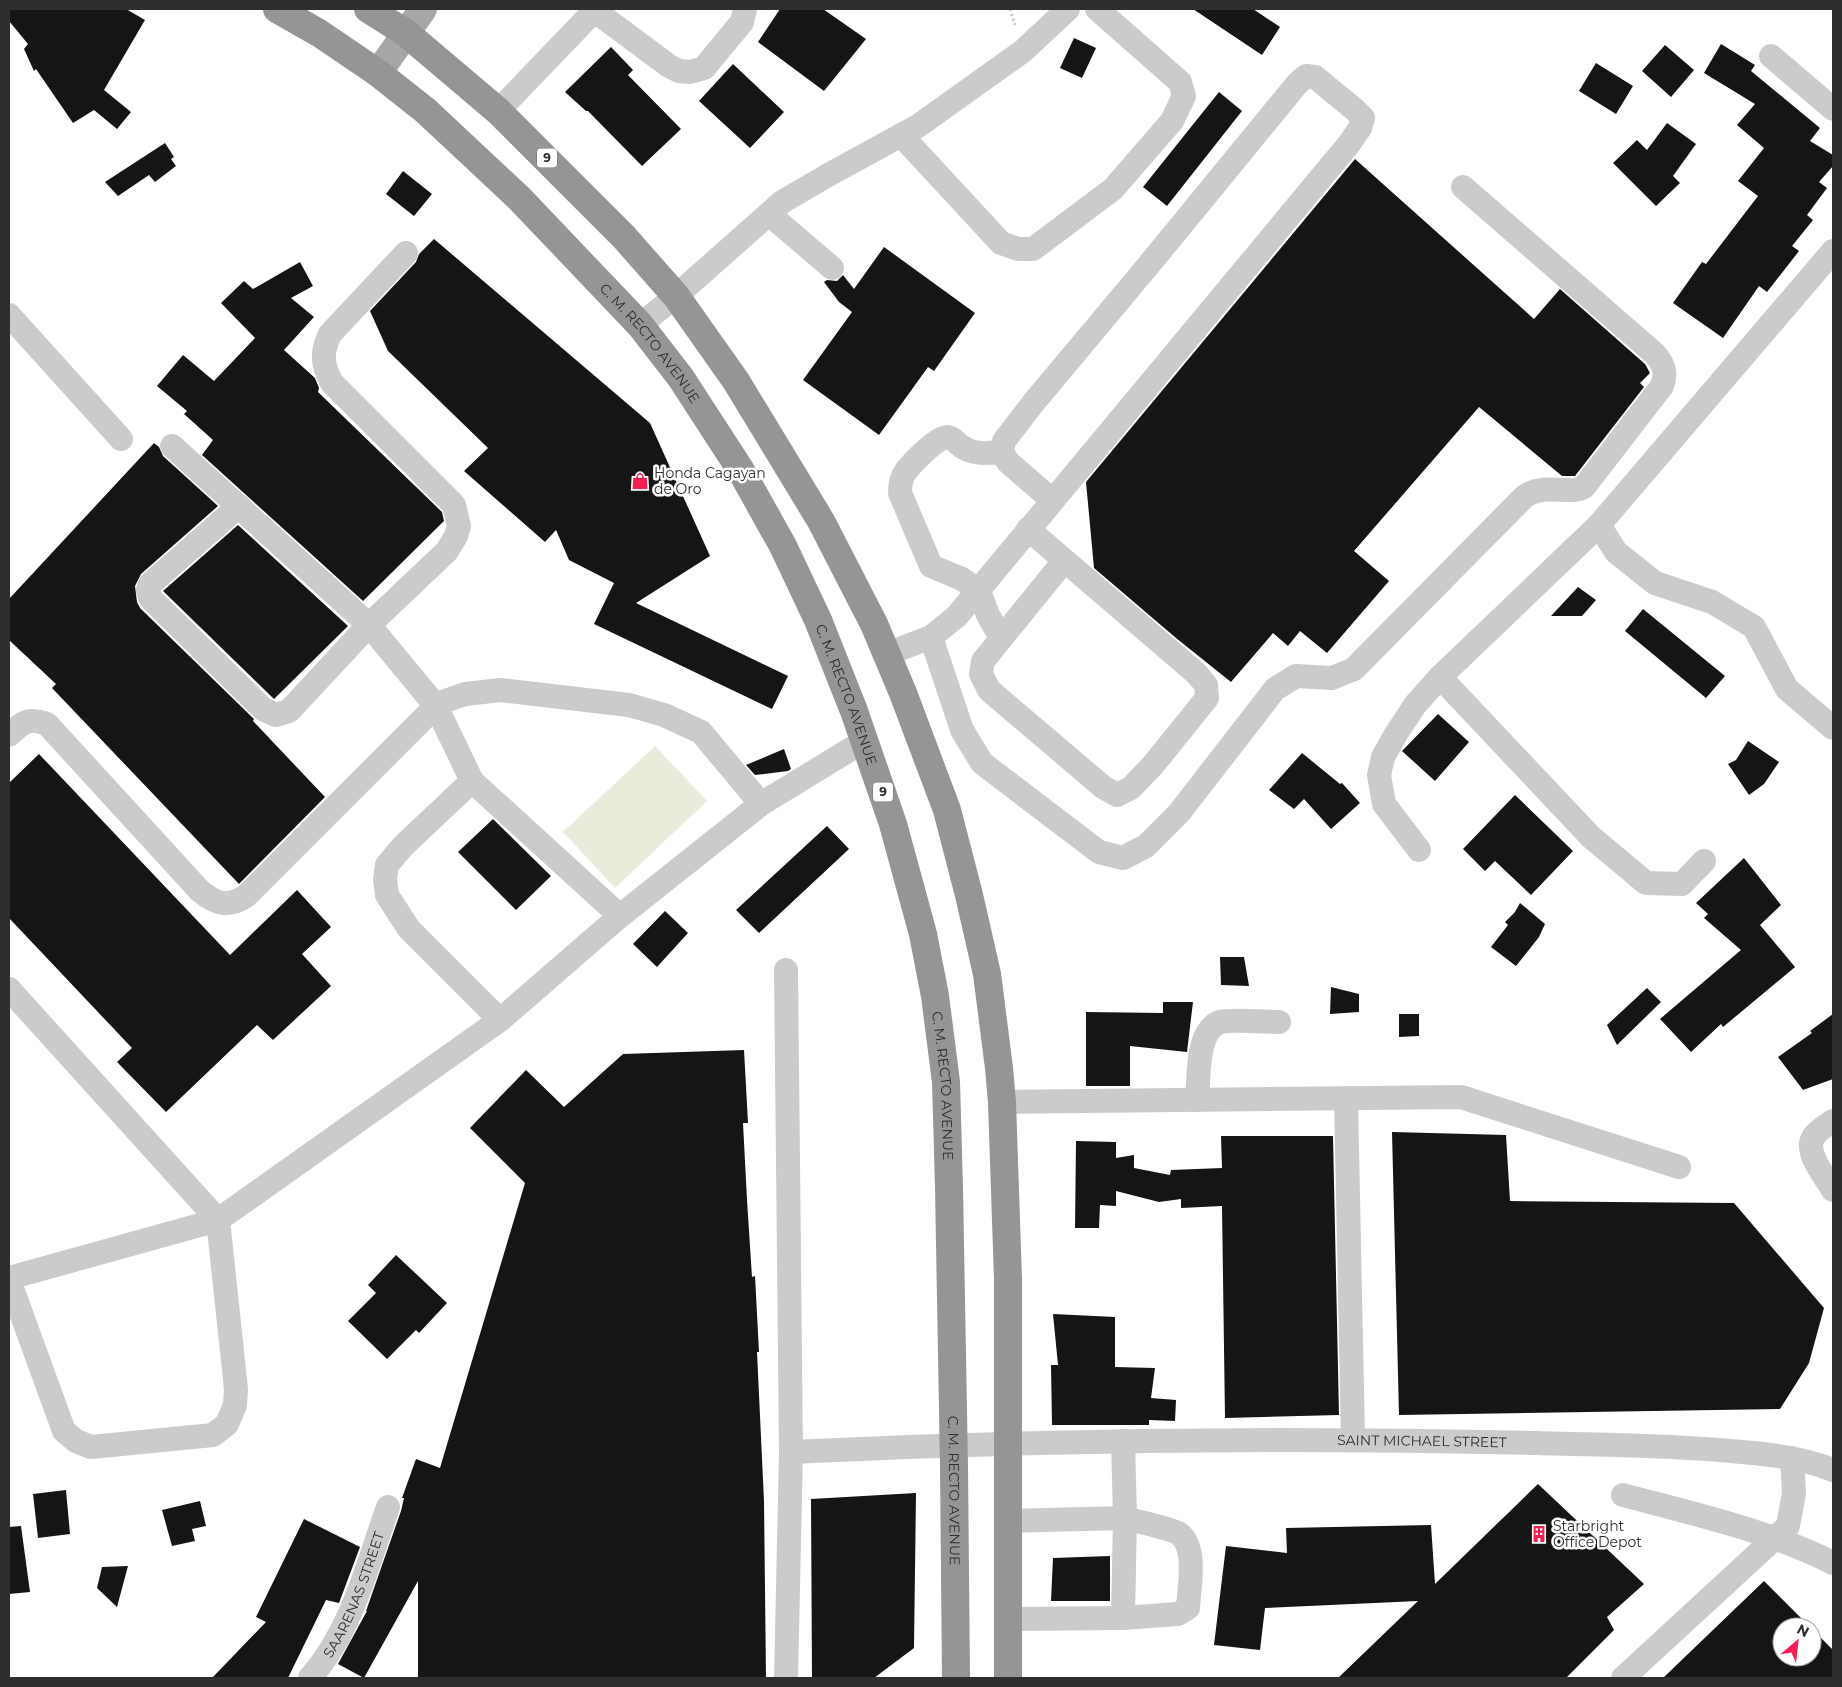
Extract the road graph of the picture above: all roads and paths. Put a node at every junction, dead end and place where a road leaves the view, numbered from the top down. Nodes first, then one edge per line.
1 (277, 9) edge
2 (368, 9) edge
3 (422, 9) edge
4 (745, 9) edge
5 (1068, 9) edge
6 (1096, 9) edge
7 (596, 10) edge
8 (406, 33) junction
9 (1770, 56) dead end
10 (378, 73) junction
11 (1833, 109) edge
12 (498, 110) junction
13 (901, 135) junction
14 (1464, 187) dead end
15 (769, 214) junction
16 (1833, 251) edge
17 (406, 253) dead end
18 (832, 268) dead end
19 (676, 296) junction
20 (9, 315) edge
21 (640, 325) junction
22 (121, 439) dead end
23 (172, 446) dead end
24 (1002, 452) junction
25 (1052, 500) junction
26 (239, 506) junction
27 (1598, 525) junction
28 (1028, 529) junction
29 (1064, 561) junction
30 (979, 591) junction
31 (369, 625) junction
32 (931, 637) junction
33 (1000, 638) junction
34 (887, 654) junction
35 (1440, 677) junction
36 (436, 706) junction
37 (1833, 728) edge
38 (9, 735) edge
39 (864, 740) junction
40 (472, 781) junction
41 (761, 804) junction
42 (1419, 850) dead end
43 (1704, 861) dead end
44 (620, 916) junction
45 (786, 970) dead end
46 (9, 988) edge
47 (500, 1020) junction
48 (1279, 1022) dead end
49 (1346, 1098) junction
50 (1197, 1100) junction
51 (1002, 1102) junction
52 (1833, 1121) edge
53 (1679, 1167) dead end
54 (1833, 1190) edge
55 (218, 1220) junction
56 (9, 1279) edge
57 (1353, 1440) junction
58 (1123, 1441) junction
59 (954, 1444) junction
60 (1008, 1444) junction
61 (791, 1452) junction
62 (1792, 1458) junction
63 (1833, 1470) edge
64 (1623, 1495) dead end
65 (388, 1507) dead end
66 (1125, 1518) junction
67 (1007, 1521) junction
68 (1774, 1537) junction
69 (1833, 1564) edge
70 (1123, 1618) junction
71 (1008, 1619) junction
72 (310, 1678) edge
73 (786, 1678) edge
74 (956, 1678) edge
75 (1008, 1678) edge
76 (1622, 1678) edge

1 - 10 highway, C. M. RECTO AVENUE / 9
2 - 8 highway, 9
3 - 8 main road
4 - 7 street
5 - 13 street
6 - 13 street
7 - 12 street
8 - 10 main road
8 - 12 highway, 9
9 - 11 street
10 - 21 highway, C. M. RECTO AVENUE / 9
12 - 19 highway, 9
13 - 15 street
14 - 32 street
15 - 18 street
15 - 19 street
16 - 27 street
17 - 31 street
19 - 21 street
19 - 34 highway, 9
20 - 22 street
21 - 39 highway, C. M. RECTO AVENUE / 9
23 - 26 street
24 - 25 street
24 - 25 street
24 - 30 street
25 - 28 street
26 - 31 street
26 - 31 street
27 - 35 street
27 - 37 street
28 - 29 street
28 - 30 street
29 - 33 street
29 - 33 street
30 - 32 street
30 - 33 street
31 - 36 street
32 - 34 street
34 - 51 highway, 9
35 - 42 street
35 - 43 street
36 - 38 street
36 - 40 street
36 - 41 street
39 - 41 street
39 - 59 highway, C. M. RECTO AVENUE / 9
40 - 44 street
40 - 47 street
41 - 44 street
44 - 47 street
45 - 61 street
46 - 55 street
47 - 55 street
48 - 50 street
49 - 50 street
49 - 53 street
49 - 57 street
50 - 51 street
51 - 60 highway, 9
52 - 54 street
55 - 56 street
55 - 56 street
57 - 58 street, SAINT MICHAEL STREET
57 - 62 street, SAINT MICHAEL STREET
58 - 60 street, SAINT MICHAEL STREET
58 - 66 street
59 - 60 street, SAINT MICHAEL STREET
59 - 61 street, SAINT MICHAEL STREET
59 - 74 highway, C. M. RECTO AVENUE / 9
60 - 67 highway, 9
61 - 73 street
62 - 63 street, SAINT MICHAEL STREET
62 - 68 street
64 - 68 street
65 - 72 street, SAARENAS STREET
66 - 67 street
66 - 70 street
66 - 70 street
67 - 71 highway, 9
68 - 69 street
68 - 76 street
70 - 71 street
71 - 75 highway, 9

